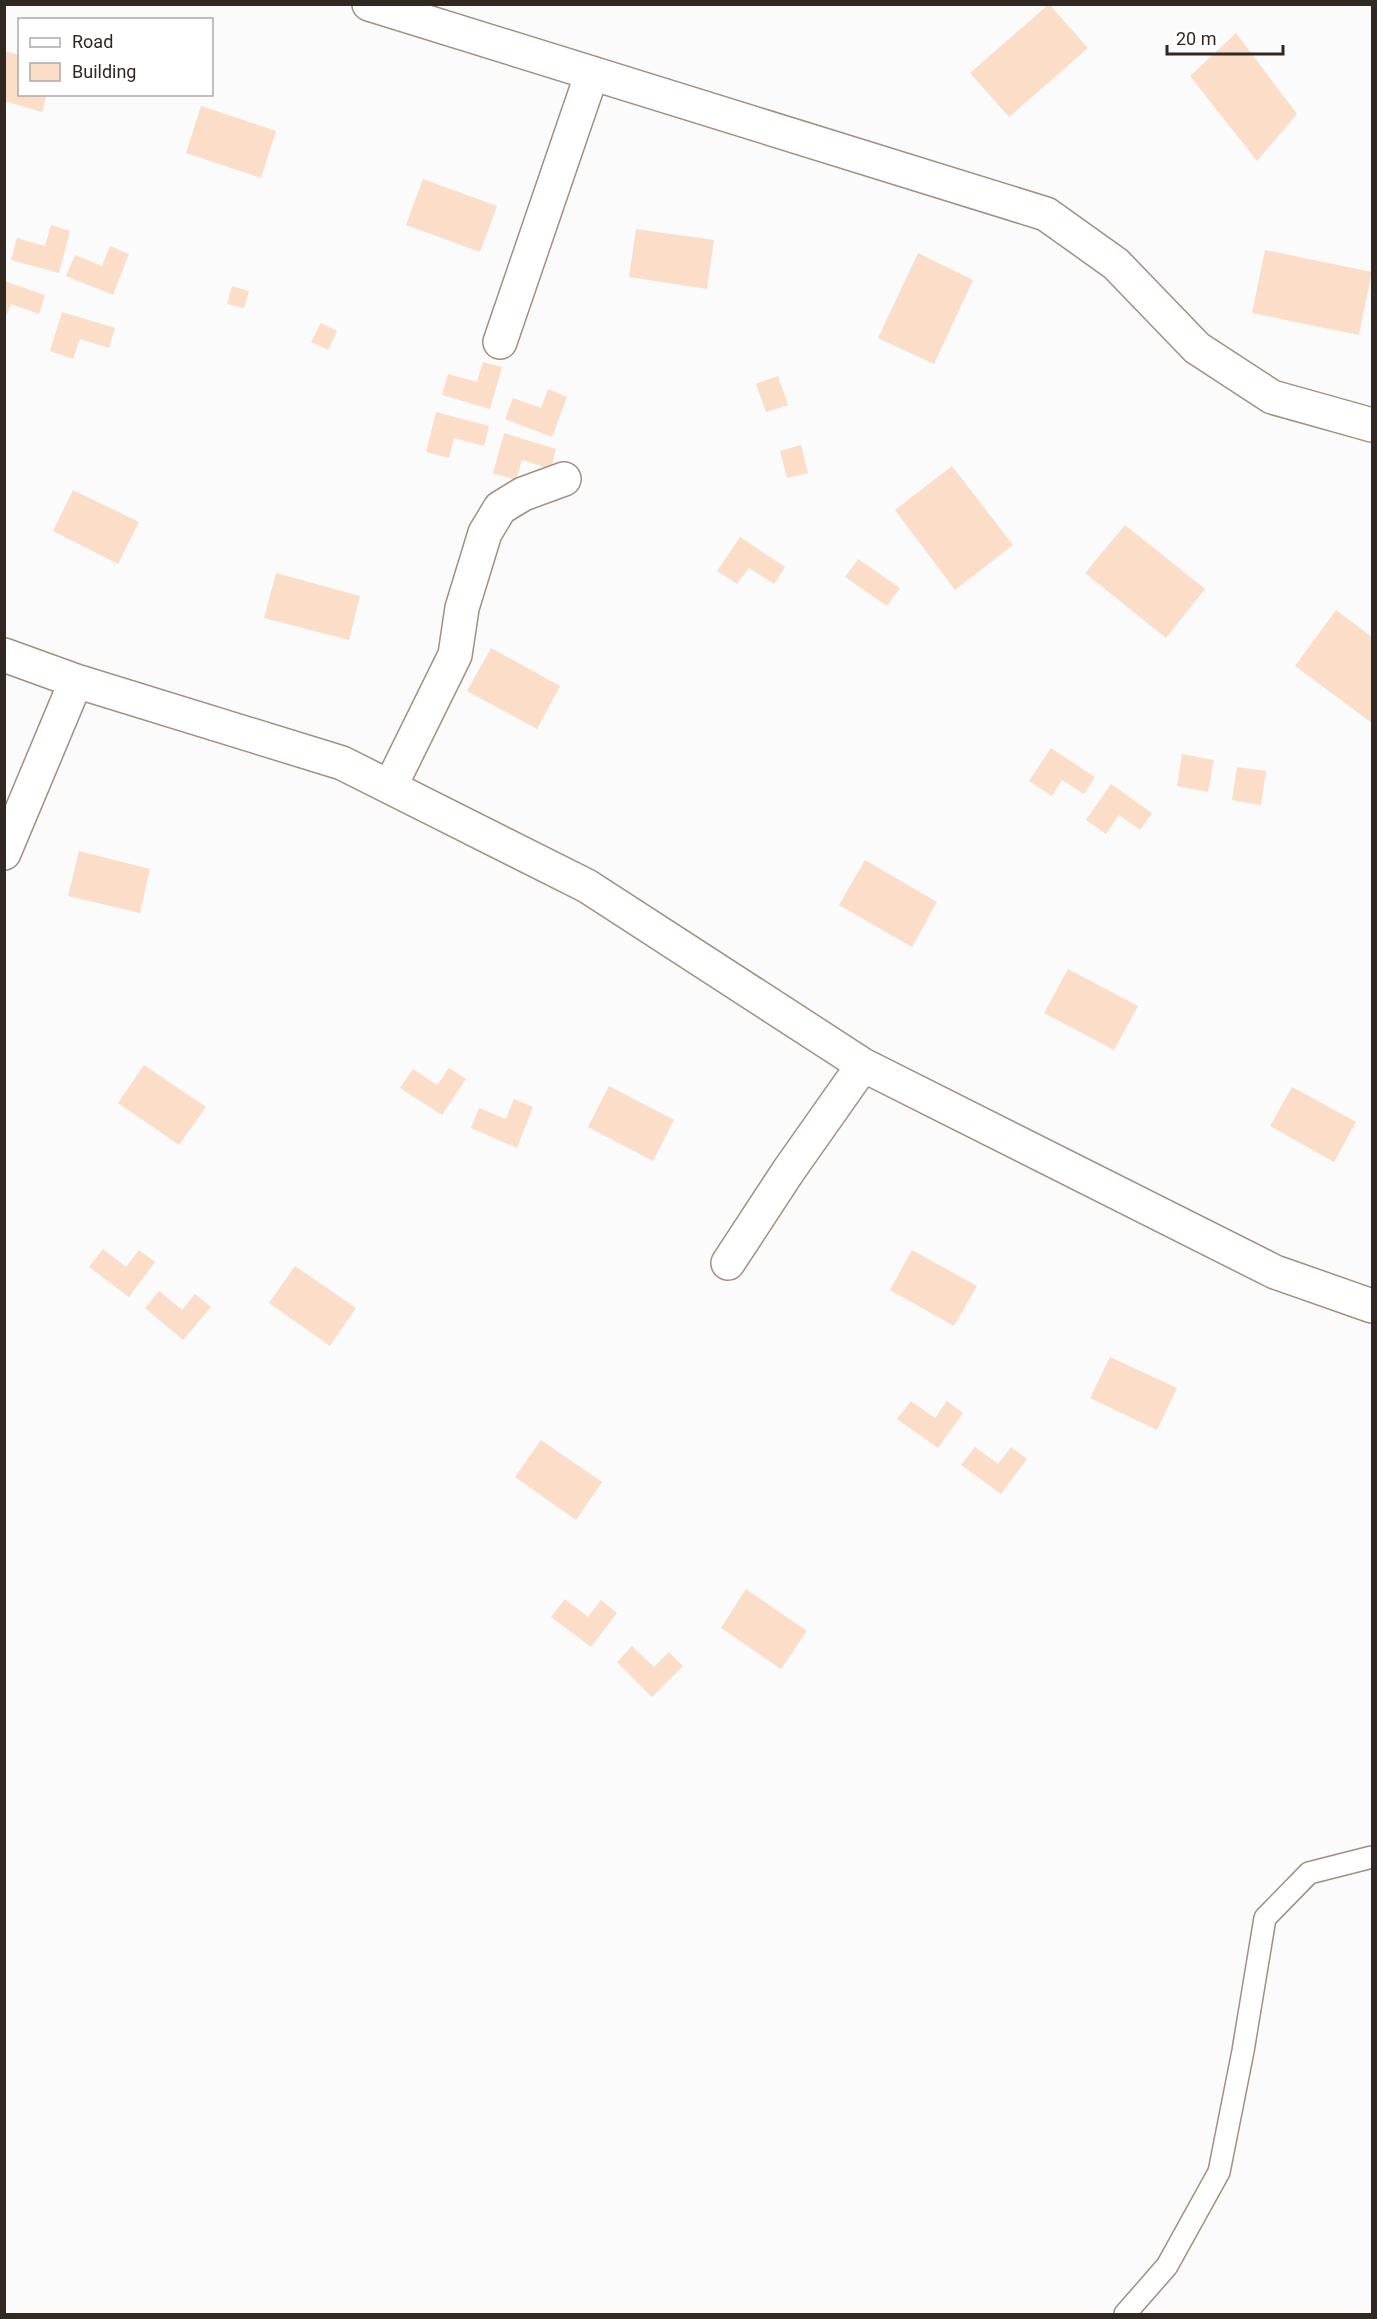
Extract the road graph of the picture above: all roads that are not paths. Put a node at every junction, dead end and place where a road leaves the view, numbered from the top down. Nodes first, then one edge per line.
1 (369, 4) edge
2 (592, 73) junction
3 (500, 342) dead end
4 (1372, 425) edge
5 (564, 479) dead end
6 (4, 656) edge
7 (76, 681) junction
8 (390, 787) junction
9 (4, 854) edge
10 (863, 1065) junction
11 (728, 1263) dead end
12 (1372, 1306) edge
13 (1372, 1857) edge
14 (1125, 2314) edge

1 - 2 street
2 - 3 street
2 - 4 street
5 - 8 street
6 - 7 street
7 - 8 street
7 - 9 street
8 - 10 street
10 - 11 street
10 - 12 street
13 - 14 lane

